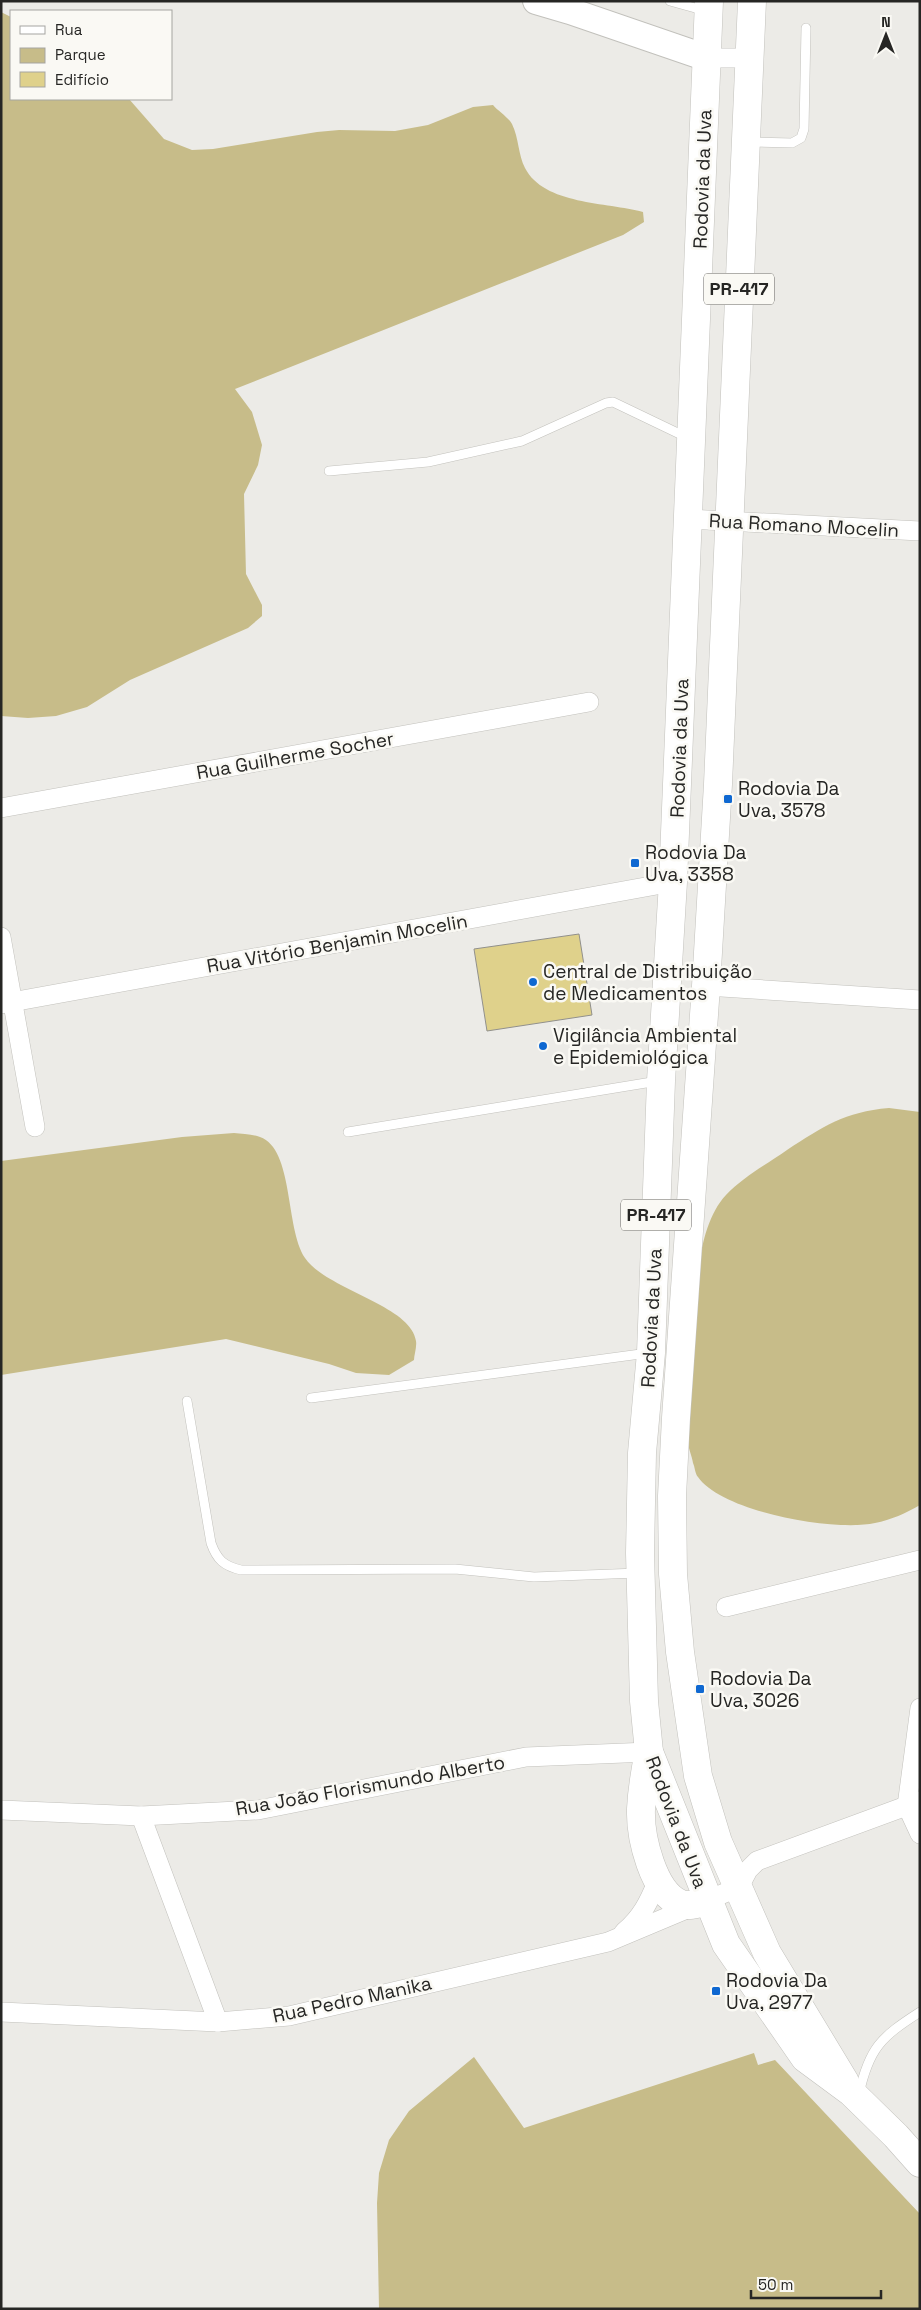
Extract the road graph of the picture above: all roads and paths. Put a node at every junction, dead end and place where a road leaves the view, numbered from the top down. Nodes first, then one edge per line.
1 (536, 1) edge
2 (670, 1) edge
3 (752, 1) edge
4 (709, 7) edge
5 (806, 28) dead end
6 (707, 58) junction
7 (750, 58) junction
8 (746, 142) junction
9 (691, 440) junction
10 (328, 472) dead end
11 (688, 519) junction
12 (728, 521) junction
13 (920, 532) edge
14 (589, 702) dead end
15 (1, 808) edge
16 (674, 882) junction
17 (1, 937) edge
18 (706, 986) junction
19 (920, 1000) edge
20 (7, 1003) edge
21 (661, 1081) junction
22 (35, 1127) dead end
23 (348, 1132) dead end
24 (650, 1353) junction
25 (311, 1398) dead end
26 (188, 1402) dead end
27 (920, 1560) edge
28 (641, 1573) junction
29 (726, 1607) dead end
30 (920, 1708) edge
31 (649, 1752) junction
32 (913, 1804) edge
33 (1, 1810) edge
34 (141, 1816) junction
35 (920, 1834) edge
36 (657, 1882) junction
37 (739, 1887) junction
38 (707, 1901) junction
39 (608, 1942) junction
40 (1, 2012) edge
41 (920, 2012) edge
42 (218, 2022) junction
43 (854, 2095) junction
44 (920, 2163) edge

1 - 6 street
2 - 4 lane
3 - 7 main road, Rodovia da Uva / PR-417
4 - 6 main road, Rodovia da Uva / PR-417
5 - 8 lane
6 - 7 street
6 - 9 main road, Rodovia da Uva / PR-417
7 - 8 main road, Rodovia da Uva / PR-417
8 - 12 main road, Rodovia da Uva / PR-417
9 - 10 lane
9 - 11 main road, Rodovia da Uva / PR-417
11 - 12 street, Rua Romano Mocelin
11 - 16 main road, Rodovia da Uva / PR-417
12 - 13 street, Rua Romano Mocelin
12 - 18 main road, Rodovia da Uva / PR-417
14 - 15 street, Rua Guilherme Socher
16 - 20 street, Rua Vitório Benjamin Mocelin
16 - 21 main road, Rodovia da Uva / PR-417
17 - 20 street
18 - 19 street
18 - 37 main road, Rodovia da Uva / PR-417
20 - 22 street
21 - 23 lane
21 - 24 main road, Rodovia da Uva / PR-417
24 - 25 lane
24 - 28 main road, Rodovia da Uva / PR-417
26 - 28 lane
27 - 29 street
28 - 31 main road, Rodovia da Uva / PR-417
30 - 32 street
31 - 34 street, Rua João Florismundo Alberto
31 - 36 main road
31 - 38 main road, Rodovia da Uva / PR-417
32 - 35 street
32 - 37 street
33 - 34 street, Rua João Florismundo Alberto
34 - 42 street
36 - 38 main road
36 - 39 street, Rua Pedro Manika
37 - 38 street, Rua Pedro Manika
37 - 43 main road, Rodovia da Uva / PR-417
38 - 39 street, Rua Pedro Manika
38 - 43 main road, Rodovia da Uva / PR-417
39 - 42 street, Rua Pedro Manika
40 - 42 street, Rua Pedro Manika
41 - 43 lane
43 - 44 main road, Rodovia da Uva / PR-417

